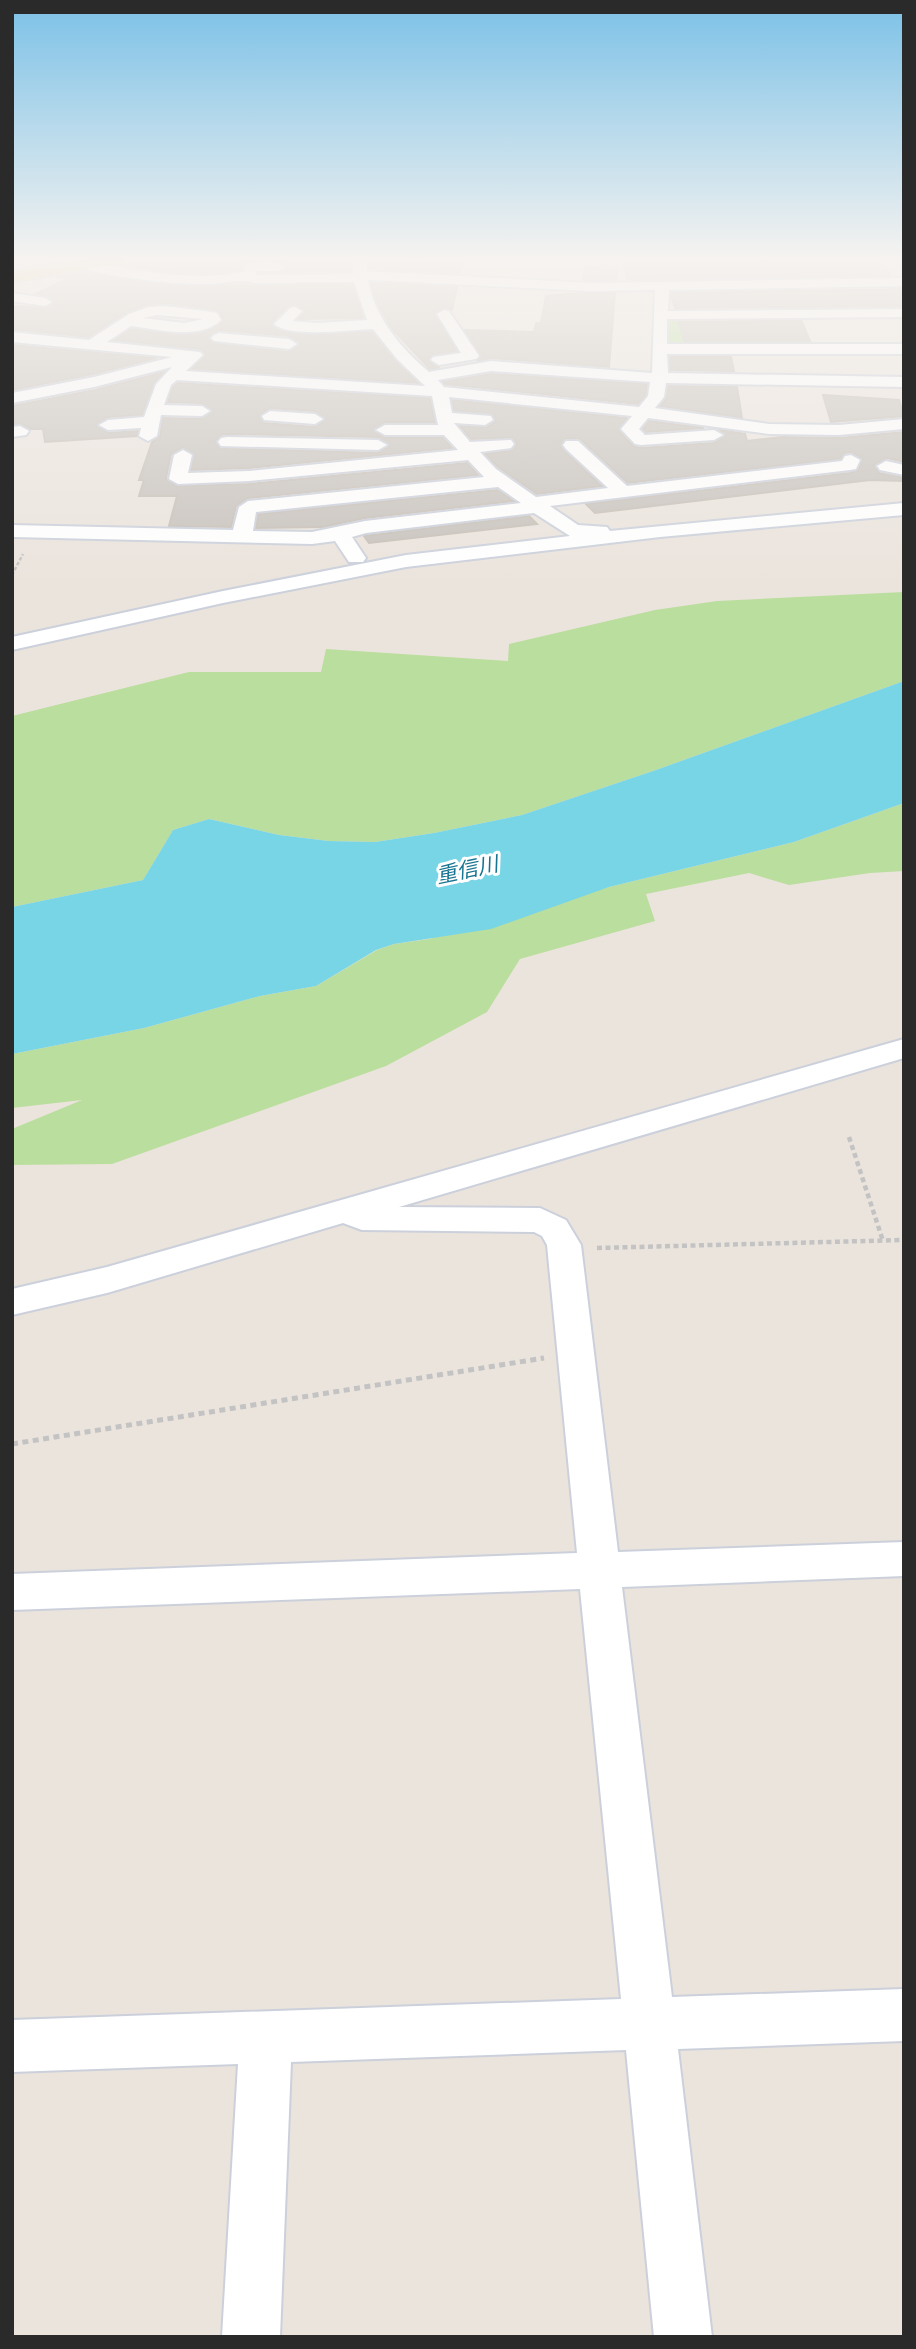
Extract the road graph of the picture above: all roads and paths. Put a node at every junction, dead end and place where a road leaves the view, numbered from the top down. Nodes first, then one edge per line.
1 (505, 367) edge
2 (159, 368) edge
3 (183, 368) edge
4 (415, 368) edge
5 (478, 368) edge
6 (514, 368) edge
7 (660, 368) edge
8 (369, 370) dead end
9 (176, 374) junction
10 (204, 377) junction
11 (425, 378) junction
12 (660, 378) junction
13 (712, 379) junction
14 (904, 382) edge
15 (346, 386) junction
16 (440, 391) junction
17 (197, 393) dead end
18 (482, 395) junction
19 (20, 400) edge
20 (304, 401) junction
21 (201, 411) dead end
22 (645, 412) junction
23 (270, 416) dead end
24 (315, 419) dead end
25 (485, 420) dead end
26 (714, 421) junction
27 (152, 423) junction
28 (446, 424) junction
29 (904, 424) edge
30 (108, 425) dead end
31 (385, 430) dead end
32 (661, 438) junction
33 (761, 440) junction
34 (227, 442) dead end
35 (260, 443) junction
36 (505, 444) dead end
37 (572, 445) dead end
38 (468, 451) junction
39 (183, 455) dead end
40 (419, 458) junction
41 (851, 460) dead end
42 (798, 471) junction
43 (249, 476) junction
44 (502, 481) junction
45 (710, 482) junction
46 (623, 492) junction
47 (535, 505) junction
48 (904, 509) edge
49 (224, 512) dead end
50 (247, 512) junction
51 (12, 531) edge
52 (574, 531) junction
53 (340, 534) junction
54 (634, 534) junction
55 (242, 536) junction
56 (356, 558) junction
57 (319, 566) dead end
58 (12, 644) edge
59 (904, 1048) edge
60 (849, 1137) dead end
61 (348, 1211) junction
62 (904, 1240) edge
63 (883, 1241) junction
64 (564, 1249) junction
65 (12, 1302) edge
66 (576, 1353) junction
67 (12, 1444) edge
68 (904, 1559) edge
69 (600, 1569) junction
70 (12, 1592) edge
71 (904, 2015) edge
72 (650, 2024) junction
73 (266, 2036) junction
74 (12, 2046) edge
75 (251, 2337) edge
76 (683, 2337) edge

1 - 18 street
2 - 19 street
3 - 9 street
4 - 11 street
5 - 11 street
6 - 12 street
7 - 12 street
8 - 15 street
9 - 10 street
9 - 27 street
10 - 17 street
10 - 20 street
11 - 16 street
12 - 13 street
12 - 22 street
13 - 14 street
13 - 26 street
15 - 16 street
15 - 20 street
16 - 18 street
16 - 28 street
18 - 22 street
20 - 23 street
20 - 24 street
21 - 27 street
22 - 26 street
22 - 32 street
25 - 28 street
26 - 33 street
27 - 30 street
28 - 31 street
28 - 38 street
29 - 33 street
32 - 33 street
32 - 45 street
33 - 42 street
34 - 35 street
35 - 40 street
35 - 43 street
36 - 38 street
37 - 46 street
38 - 40 street
38 - 44 street
39 - 43 street
40 - 43 street
41 - 42 street
42 - 45 street
44 - 47 street
44 - 50 street
45 - 46 street
46 - 47 street
47 - 52 street
47 - 53 street
48 - 54 street
49 - 50 street
50 - 55 street
51 - 55 street
52 - 54 street
52 - 56 street
53 - 55 street
53 - 56 street
54 - 58 street
56 - 57 street
59 - 61 street
60 - 63 path
61 - 64 street
61 - 65 street
62 - 63 path
63 - 64 path
64 - 66 street
66 - 67 path
66 - 69 street
68 - 69 street
69 - 70 street
69 - 72 street
71 - 72 street
72 - 73 street
72 - 76 street
73 - 74 street
73 - 75 street

